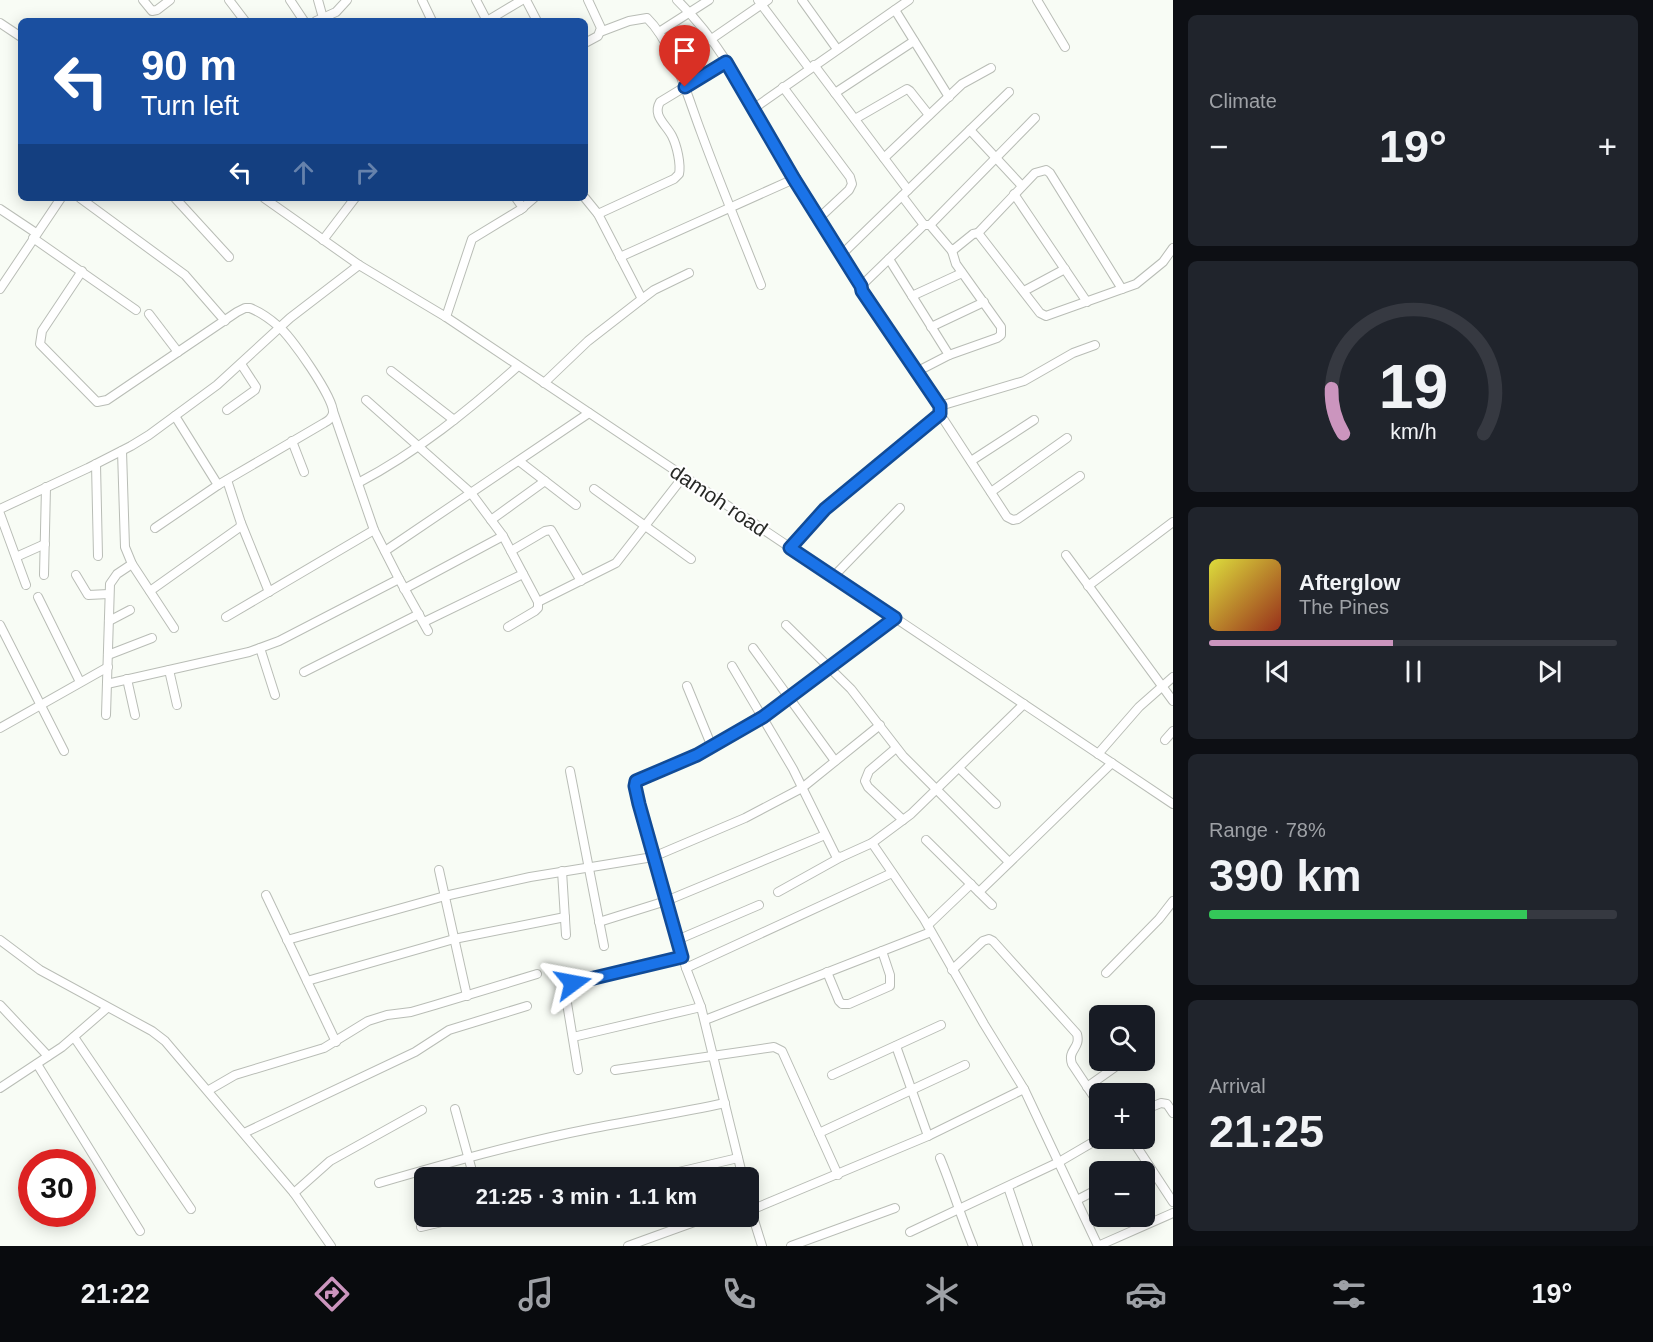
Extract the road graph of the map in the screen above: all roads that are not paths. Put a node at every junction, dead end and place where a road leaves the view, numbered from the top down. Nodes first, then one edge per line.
1 (143, 0) edge
2 (170, 0) edge
3 (229, 0) edge
4 (290, 0) edge
5 (318, 0) edge
6 (347, 0) edge
7 (422, 0) edge
8 (476, 0) edge
9 (524, 0) edge
10 (588, 0) edge
11 (677, 0) edge
12 (709, 0) edge
13 (802, 0) edge
14 (909, 0) edge
15 (1037, 0) edge
16 (763, 1) edge
17 (895, 10) junction
18 (690, 12) junction
19 (243, 18) edge
20 (302, 18) edge
21 (319, 18) edge
22 (323, 18) edge
23 (431, 18) edge
24 (485, 18) edge
25 (492, 18) edge
26 (535, 18) edge
27 (0, 23) edge
28 (600, 32) junction
29 (659, 32) junction
30 (18, 34) edge
31 (710, 40) junction
32 (588, 41) edge
33 (914, 41) junction
34 (1065, 47) dead end
35 (837, 49) junction
36 (726, 62) junction
37 (811, 67) junction
38 (991, 68) dead end
39 (685, 87) junction
40 (783, 87) junction
41 (1010, 92) dead end
42 (836, 93) junction
43 (949, 97) junction
44 (753, 109) junction
45 (929, 115) junction
46 (1035, 118) dead end
47 (855, 119) junction
48 (970, 130) junction
49 (996, 157) junction
50 (884, 159) junction
51 (794, 179) junction
52 (1022, 186) junction
53 (905, 193) junction
54 (1014, 194) junction
55 (60, 201) edge
56 (85, 201) edge
57 (178, 201) edge
58 (268, 201) edge
59 (353, 201) edge
60 (518, 201) edge
61 (531, 201) edge
62 (587, 201) edge
63 (523, 208) junction
64 (730, 208) junction
65 (0, 209) edge
66 (598, 214) junction
67 (819, 218) junction
68 (506, 224) dead end
69 (927, 225) junction
70 (978, 233) junction
71 (35, 236) junction
72 (323, 240) junction
73 (1173, 248) edge
74 (952, 252) junction
75 (842, 254) junction
76 (229, 257) dead end
77 (620, 257) junction
78 (889, 259) junction
79 (359, 265) junction
80 (1065, 269) junction
81 (82, 271) junction
82 (689, 273) dead end
83 (963, 273) junction
84 (761, 285) dead end
85 (861, 286) junction
86 (0, 289) edge
87 (1122, 289) junction
88 (1024, 291) junction
89 (912, 297) junction
90 (642, 299) junction
91 (984, 302) junction
92 (1087, 302) junction
93 (136, 310) dead end
94 (149, 314) dead end
95 (446, 317) junction
96 (225, 321) junction
97 (280, 327) junction
98 (931, 327) junction
99 (1095, 345) dead end
100 (178, 352) junction
101 (949, 355) junction
102 (241, 364) junction
103 (518, 366) junction
104 (391, 371) dead end
105 (918, 371) junction
106 (544, 383) junction
107 (366, 400) dead end
108 (227, 410) dead end
109 (940, 410) junction
110 (333, 411) junction
111 (589, 413) junction
112 (175, 416) junction
113 (454, 420) junction
114 (1034, 420) dead end
115 (1067, 438) dead end
116 (292, 441) junction
117 (418, 447) junction
118 (122, 451) junction
119 (519, 461) junction
120 (971, 461) junction
121 (96, 464) junction
122 (304, 472) dead end
123 (1080, 476) dead end
124 (684, 477) junction
125 (227, 480) junction
126 (545, 481) junction
127 (358, 483) junction
128 (218, 485) junction
129 (46, 487) junction
130 (594, 489) dead end
131 (991, 492) junction
132 (471, 493) junction
133 (576, 505) dead end
134 (900, 508) dead end
135 (0, 509) edge
136 (0, 514) edge
137 (490, 520) junction
138 (1173, 522) edge
139 (241, 523) junction
140 (646, 526) junction
141 (155, 528) dead end
142 (374, 530) junction
143 (503, 536) junction
144 (45, 544) junction
145 (790, 548) junction
146 (385, 551) junction
147 (510, 551) junction
148 (1066, 555) dead end
149 (98, 556) dead end
150 (16, 557) junction
151 (691, 559) dead end
152 (132, 564) junction
153 (523, 574) junction
154 (44, 575) dead end
155 (76, 575) dead end
156 (833, 577) junction
157 (399, 579) junction
158 (581, 581) junction
159 (26, 585) dead end
160 (1088, 586) junction
161 (404, 589) junction
162 (150, 591) junction
163 (269, 592) junction
164 (109, 594) junction
165 (38, 597) dead end
166 (538, 602) junction
167 (130, 610) dead end
168 (419, 614) junction
169 (226, 618) dead end
170 (895, 618) junction
171 (109, 621) junction
172 (423, 622) junction
173 (0, 625) edge
174 (786, 625) dead end
175 (508, 627) dead end
176 (174, 628) dead end
177 (428, 631) dead end
178 (152, 638) dead end
179 (260, 648) junction
180 (753, 648) dead end
181 (108, 655) junction
182 (732, 666) dead end
183 (108, 667) junction
184 (829, 667) junction
185 (169, 670) junction
186 (304, 672) dead end
187 (1173, 677) edge
188 (127, 679) junction
189 (80, 682) junction
190 (108, 684) junction
191 (687, 686) dead end
192 (1161, 686) junction
193 (275, 695) dead end
194 (789, 698) junction
195 (1173, 702) edge
196 (41, 704) junction
197 (1024, 704) junction
198 (177, 705) dead end
199 (106, 715) dead end
200 (135, 715) dead end
201 (763, 717) junction
202 (880, 724) junction
203 (1, 725) edge
204 (1173, 731) edge
205 (1165, 741) dead end
206 (712, 747) junction
207 (897, 748) junction
208 (64, 751) dead end
209 (1098, 754) junction
210 (836, 761) junction
211 (1112, 763) junction
212 (959, 768) junction
213 (570, 771) dead end
214 (802, 788) junction
215 (936, 790) junction
216 (996, 804) dead end
217 (1173, 804) edge
218 (903, 820) junction
219 (825, 835) junction
220 (926, 840) dead end
221 (872, 843) junction
222 (653, 857) junction
223 (841, 857) junction
224 (1010, 862) junction
225 (588, 867) junction
226 (439, 870) dead end
227 (562, 872) junction
228 (892, 873) junction
229 (971, 884) junction
230 (778, 892) dead end
231 (978, 892) junction
232 (266, 895) dead end
233 (445, 896) junction
234 (666, 900) junction
235 (1173, 901) edge
236 (759, 905) dead end
237 (993, 905) dead end
238 (566, 917) junction
239 (599, 922) junction
240 (929, 928) junction
241 (566, 935) dead end
242 (454, 939) junction
243 (0, 940) edge
244 (287, 940) junction
245 (677, 940) junction
246 (604, 946) dead end
247 (882, 951) junction
248 (682, 957) junction
249 (686, 968) junction
250 (952, 970) junction
251 (827, 972) junction
252 (1106, 973) dead end
253 (537, 974) dead end
254 (307, 981) junction
255 (467, 996) junction
256 (0, 1005) edge
257 (527, 1006) dead end
258 (701, 1007) junction
259 (107, 1008) junction
260 (705, 1020) junction
261 (941, 1025) dead end
262 (74, 1037) junction
263 (573, 1037) junction
264 (336, 1042) junction
265 (896, 1046) junction
266 (48, 1056) junction
267 (713, 1056) junction
268 (36, 1064) junction
269 (965, 1065) dead end
270 (578, 1070) dead end
271 (615, 1070) dead end
272 (1110, 1071) edge
273 (832, 1075) dead end
274 (1087, 1087) junction
275 (0, 1088) edge
276 (1024, 1089) junction
277 (209, 1090) junction
278 (912, 1090) junction
279 (1089, 1090) edge
280 (724, 1103) junction
281 (1155, 1105) edge
282 (455, 1109) dead end
283 (422, 1110) dead end
284 (1173, 1113) edge
285 (244, 1133) junction
286 (819, 1133) junction
287 (928, 1136) junction
288 (1089, 1144) edge
289 (468, 1157) junction
290 (738, 1158) junction
291 (940, 1158) dead end
292 (1059, 1162) junction
293 (471, 1167) edge
294 (700, 1167) edge
295 (740, 1167) edge
296 (838, 1175) junction
297 (1155, 1176) edge
298 (379, 1183) dead end
299 (1008, 1187) junction
300 (294, 1193) junction
301 (1089, 1194) edge
302 (1077, 1200) junction
303 (759, 1201) edge
304 (1173, 1202) edge
305 (895, 1208) dead end
306 (191, 1209) dead end
307 (958, 1210) junction
308 (1173, 1214) edge
309 (681, 1227) edge
310 (756, 1227) edge
311 (140, 1231) dead end
312 (910, 1232) dead end
313 (331, 1246) edge
314 (628, 1246) edge
315 (762, 1246) edge
316 (791, 1246) edge
317 (973, 1246) edge
318 (1028, 1246) edge
319 (1098, 1246) edge

1 - 2 street
3 - 19 street
4 - 20 street
5 - 21 street
6 - 22 street
7 - 23 street
8 - 24 street
9 - 25 street
9 - 26 street
10 - 28 street
11 - 18 street
12 - 18 street
13 - 35 street
14 - 17 street
15 - 34 street
16 - 31 street
16 - 37 street
17 - 33 street
17 - 35 street
18 - 29 street
18 - 31 street
27 - 30 street
28 - 29 street
28 - 32 street
29 - 39 street
31 - 36 street
33 - 42 street
33 - 43 street
35 - 37 street
36 - 39 street
36 - 44 street
37 - 40 street
37 - 42 street
38 - 43 street
39 - 64 street
39 - 66 street
40 - 44 street
40 - 67 street
41 - 48 street
42 - 47 street
43 - 45 street
44 - 51 street
45 - 47 street
45 - 50 street
46 - 49 street
47 - 50 street
48 - 49 street
48 - 53 street
49 - 52 street
49 - 69 street
50 - 53 street
51 - 64 street
51 - 67 street
52 - 54 street
52 - 87 street
53 - 69 street
53 - 75 street
54 - 70 street
54 - 80 street
55 - 71 street
56 - 96 street
57 - 76 street
58 - 72 street, damoh road
59 - 72 street
60 - 63 street
61 - 63 street
62 - 66 street
63 - 68 street
63 - 95 street
64 - 77 street
64 - 84 street
65 - 71 street
66 - 77 street
67 - 75 street
69 - 74 street
69 - 78 street
70 - 74 street
70 - 88 street
71 - 81 street
71 - 86 street
72 - 79 street, damoh road
73 - 87 street
74 - 83 street
75 - 85 street
77 - 90 street
78 - 85 street
78 - 89 street
79 - 95 street, damoh road
79 - 97 street
80 - 88 street
80 - 92 street
81 - 93 street
81 - 100 street
82 - 90 street
83 - 89 street
83 - 91 street
85 - 105 street
87 - 92 street
88 - 92 street
89 - 98 street
90 - 106 street
91 - 98 street
91 - 101 street
94 - 100 street
95 - 103 street, damoh road
96 - 97 street
96 - 100 street
97 - 102 street
97 - 110 street
98 - 101 street
99 - 109 street
101 - 105 street
102 - 108 street
102 - 112 street
103 - 106 street, damoh road
103 - 113 street
104 - 113 street
105 - 109 street
106 - 111 street, damoh road
107 - 117 street
109 - 120 street
109 - 145 street
110 - 116 street
110 - 127 street
111 - 119 street
111 - 124 street, damoh road
112 - 118 street
112 - 128 street
113 - 117 street
114 - 120 street
115 - 131 street
116 - 122 street
116 - 125 street
117 - 127 street
117 - 132 street
118 - 121 street
118 - 152 street
119 - 126 street
119 - 132 street
120 - 131 street
121 - 129 street
121 - 149 street
123 - 131 street
124 - 140 street
124 - 145 street, damoh road
125 - 128 street
125 - 139 street
126 - 133 street
126 - 137 street
127 - 142 street
128 - 141 street
129 - 135 street
129 - 144 street
130 - 140 street
132 - 137 street
132 - 146 street
134 - 156 street
136 - 150 street
137 - 143 street
138 - 160 street
139 - 162 street
139 - 163 street
140 - 151 street
140 - 158 street
142 - 146 street
142 - 163 street
143 - 147 street
143 - 161 street
144 - 150 street
144 - 154 street
145 - 156 street, damoh road
146 - 157 street
147 - 153 street
147 - 158 street
148 - 160 street
150 - 159 street
152 - 162 street
152 - 164 street
153 - 166 street
153 - 172 street
155 - 164 street
156 - 170 street, damoh road
157 - 161 street
157 - 179 street
158 - 166 street
160 - 192 street
161 - 168 street
162 - 176 street
163 - 169 street
164 - 171 street
165 - 189 street
166 - 175 street
167 - 171 street
168 - 172 street
168 - 186 street
170 - 184 street
170 - 197 street, damoh road
171 - 181 street
172 - 177 street
173 - 196 street
174 - 184 street
178 - 181 street
179 - 185 street
179 - 193 street
180 - 194 street
181 - 183 street
182 - 201 street
183 - 189 street
183 - 190 street
184 - 194 street
184 - 202 street
185 - 188 street
185 - 198 street
187 - 192 street
188 - 190 street
188 - 200 street
189 - 196 street
190 - 199 street
191 - 206 street
192 - 195 street
192 - 209 street
194 - 201 street
194 - 210 street
196 - 203 street
196 - 208 street
197 - 209 street, damoh road
197 - 212 street
201 - 206 street
201 - 214 street
202 - 207 street
202 - 210 street
204 - 205 street
206 - 222 street
207 - 215 street
207 - 218 street
209 - 211 street, damoh road
210 - 214 street
211 - 217 street, damoh road
211 - 224 street
212 - 215 street
212 - 216 street
213 - 225 street
214 - 219 street
214 - 222 street
215 - 218 street
215 - 224 street
218 - 221 street
219 - 223 street
219 - 234 street
220 - 229 street
221 - 223 street
221 - 228 street
222 - 225 street
222 - 234 street
223 - 230 street
224 - 231 street
225 - 227 street
225 - 239 street
226 - 233 street
227 - 233 street
227 - 238 street
228 - 240 street
228 - 249 street
229 - 231 street
229 - 240 street
231 - 237 street
232 - 244 street
233 - 242 street
233 - 244 street
234 - 239 street
234 - 245 street
235 - 252 street
236 - 245 street
238 - 241 street
238 - 242 street
239 - 246 street
240 - 247 street
240 - 250 street
242 - 254 street
242 - 255 street
243 - 259 street
244 - 254 street
245 - 248 street
247 - 251 street
247 - 251 street
248 - 249 street
248 - 263 street
249 - 258 street
250 - 274 street
250 - 276 street
251 - 260 street
253 - 255 street
254 - 264 street
255 - 264 street
256 - 266 street
257 - 285 street
258 - 260 street
258 - 263 street
259 - 262 street
259 - 277 street
260 - 267 street
261 - 265 street
262 - 266 street
262 - 306 street
263 - 270 street
264 - 277 street
265 - 273 street
265 - 278 street
266 - 268 street
267 - 271 street
267 - 280 street
267 - 286 street
268 - 275 street
268 - 311 street
269 - 278 street
272 - 274 street
274 - 279 street
276 - 287 street
276 - 292 street
277 - 285 street
278 - 286 street
278 - 287 street
280 - 289 street
280 - 290 street
281 - 284 street
282 - 289 street
283 - 300 street
285 - 300 street
286 - 296 street
287 - 296 street
288 - 292 street
289 - 293 street
289 - 298 street
290 - 294 street
290 - 295 street
291 - 307 street
292 - 299 street
292 - 302 street
296 - 303 street
297 - 304 street
299 - 307 street
299 - 318 street
300 - 313 street
301 - 302 street
302 - 319 street
305 - 316 street
307 - 312 street
307 - 317 street
308 - 319 street
309 - 314 street
310 - 315 street

